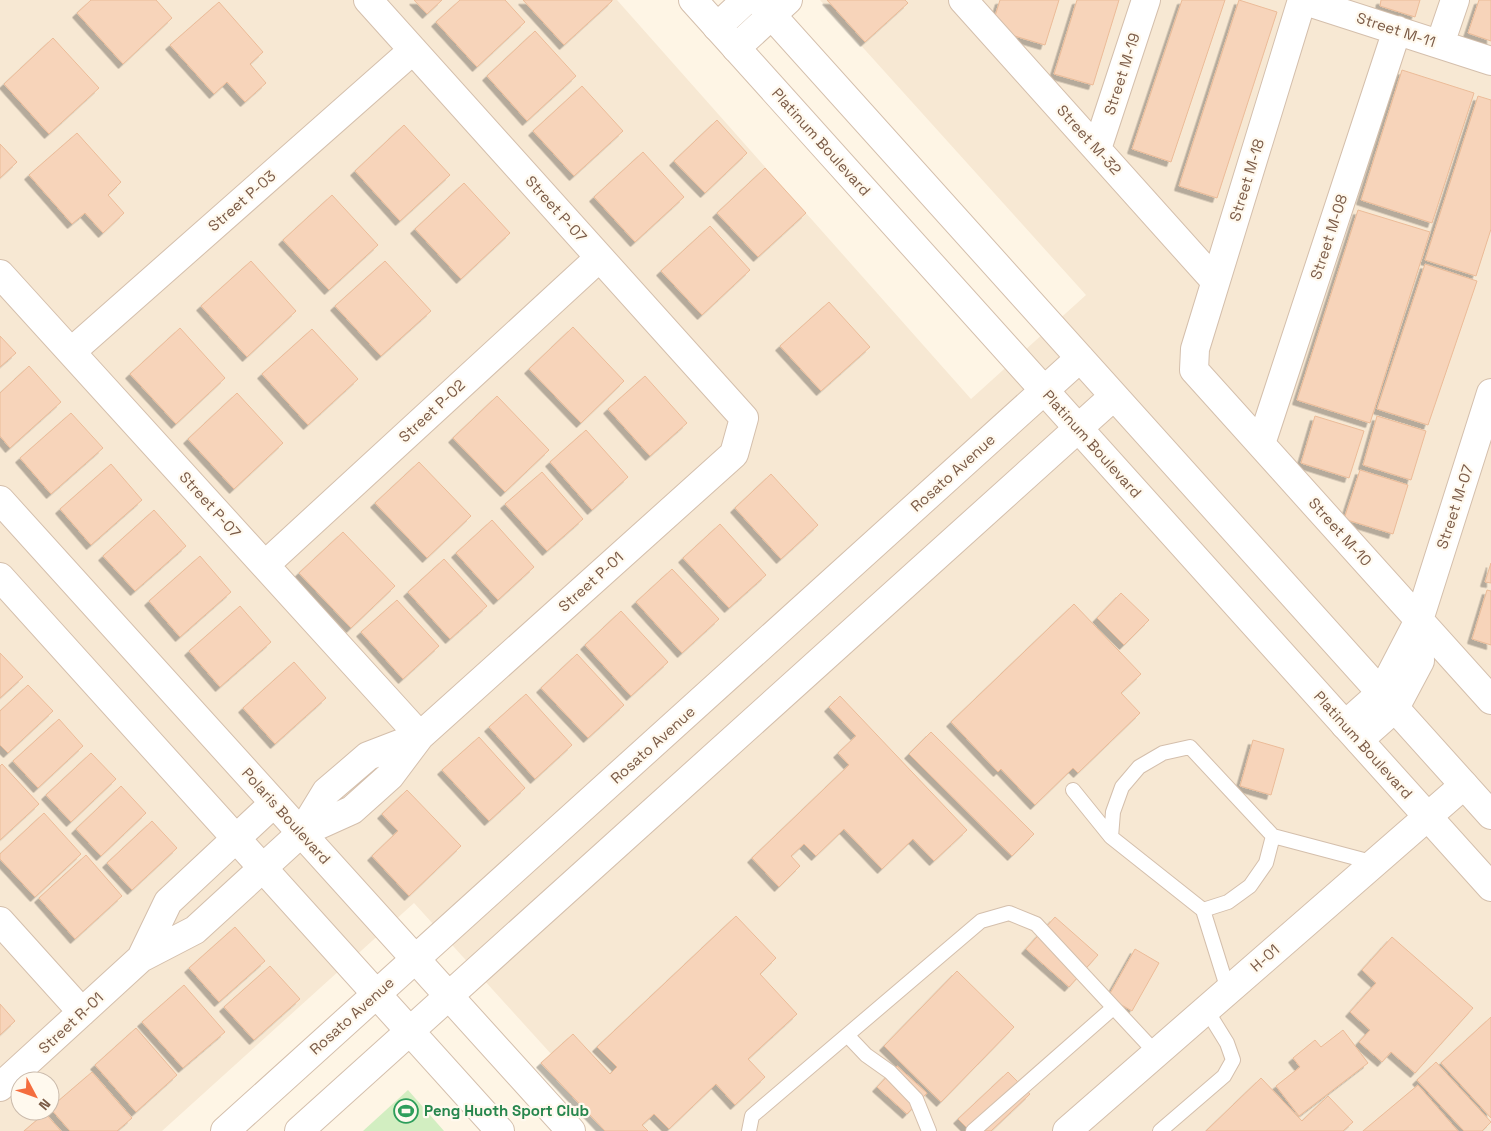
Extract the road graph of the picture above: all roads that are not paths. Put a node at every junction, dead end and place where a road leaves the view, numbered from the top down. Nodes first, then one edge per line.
1 (368, 0) edge
2 (693, 0) edge
3 (746, 0) edge
4 (964, 0) edge
5 (1146, 0) edge
6 (1302, 0) edge
7 (1455, 0) edge
8 (773, 5) edge
9 (717, 27) junction
10 (1397, 30) junction
11 (1440, 44) junction
12 (736, 48) junction
13 (413, 50) junction
14 (1491, 60) edge
15 (1097, 149) junction
16 (600, 258) junction
17 (0, 274) edge
18 (1216, 281) junction
19 (71, 352) junction
20 (1080, 358) junction
21 (1193, 361) joint
22 (1044, 390) junction
23 (1491, 393) edge
24 (1114, 396) junction
25 (744, 418) joint
26 (1079, 428) junction
27 (1261, 444) junction
28 (0, 500) edge
29 (265, 565) junction
30 (0, 577) edge
31 (1419, 620) junction
32 (1388, 700) junction
33 (1491, 700) edge
34 (1352, 732) junction
35 (420, 736) junction
36 (1464, 785) junction
37 (1073, 790) dead end
38 (274, 803) junction
39 (1491, 815) edge
40 (1427, 816) junction
41 (302, 833) junction
42 (1273, 836) junction
43 (1111, 837) junction
44 (235, 838) junction
45 (1375, 862) junction
46 (262, 868) junction
47 (1491, 887) edge
48 (1203, 910) junction
49 (0, 921) edge
50 (141, 958) junction
51 (416, 959) junction
52 (1228, 990) junction
53 (376, 994) junction
54 (449, 996) junction
55 (1113, 1008) junction
56 (1206, 1009) junction
57 (82, 1012) junction
58 (410, 1031) junction
59 (847, 1035) junction
60 (1156, 1054) junction
61 (0, 1087) edge
62 (224, 1131) edge
63 (299, 1131) edge
64 (500, 1131) edge
65 (571, 1131) edge
66 (749, 1131) edge
67 (929, 1131) edge
68 (973, 1131) edge
69 (1067, 1131) edge
70 (1160, 1131) edge

1 - 13 street, Street P-07
2 - 9 street, Platinum Boulevard
3 - 9 street
4 - 15 street, Street M-32
5 - 15 street, Street M-19
6 - 10 street, Street M-11
6 - 18 street, Street M-18
7 - 11 street
8 - 12 street
8 - 20 street
9 - 12 street, Platinum Boulevard
10 - 11 street, Street M-11
10 - 27 street, Street M-08
11 - 14 street, Street M-11
12 - 22 street, Platinum Boulevard
13 - 16 street, Street P-07
13 - 19 street, Street P-03
15 - 18 street, Street M-32
16 - 25 street, Street P-07
16 - 29 street, Street P-02
17 - 19 street, Street P-07
18 - 21 street, Street M-18
19 - 29 street, Street P-07
20 - 22 street, Rosato Avenue
20 - 24 street
21 - 27 street, Street M-10
22 - 26 street, Platinum Boulevard
22 - 51 street, Rosato Avenue
23 - 31 street, Street M-07
24 - 26 street
24 - 32 street
25 - 35 street, Street P-01
26 - 34 street, Platinum Boulevard
26 - 54 street
27 - 31 street, Street M-10
28 - 38 street, Polaris Boulevard
29 - 35 street, Street P-07
30 - 44 street
31 - 32 street, Street M-07
31 - 33 street, Street M-10
32 - 34 street
32 - 36 street
34 - 40 street, Platinum Boulevard
35 - 41 street, Street P-01
36 - 39 street
36 - 40 street, H-01
37 - 43 lane
38 - 41 street, Polaris Boulevard
38 - 44 street
40 - 45 street, H-01
40 - 47 street, Platinum Boulevard
41 - 46 street, Street P-01
41 - 51 street, Polaris Boulevard
42 - 43 lane
42 - 45 lane
42 - 48 lane
43 - 48 lane
44 - 46 street
44 - 50 street
45 - 52 street, H-01
46 - 50 street, Street P-01
46 - 53 street
48 - 52 lane
49 - 57 street
50 - 57 street, Street R-01
51 - 53 street, Rosato Avenue
51 - 54 street, Polaris Boulevard
52 - 56 street, H-01
53 - 58 street
53 - 62 street, Rosato Avenue
54 - 58 street
54 - 65 street, Polaris Boulevard
55 - 59 lane
55 - 60 lane
55 - 68 lane
56 - 60 street, H-01
56 - 70 lane
57 - 61 street, Street R-01
58 - 63 street
58 - 64 street
59 - 66 lane
59 - 67 lane
60 - 69 street, H-01

